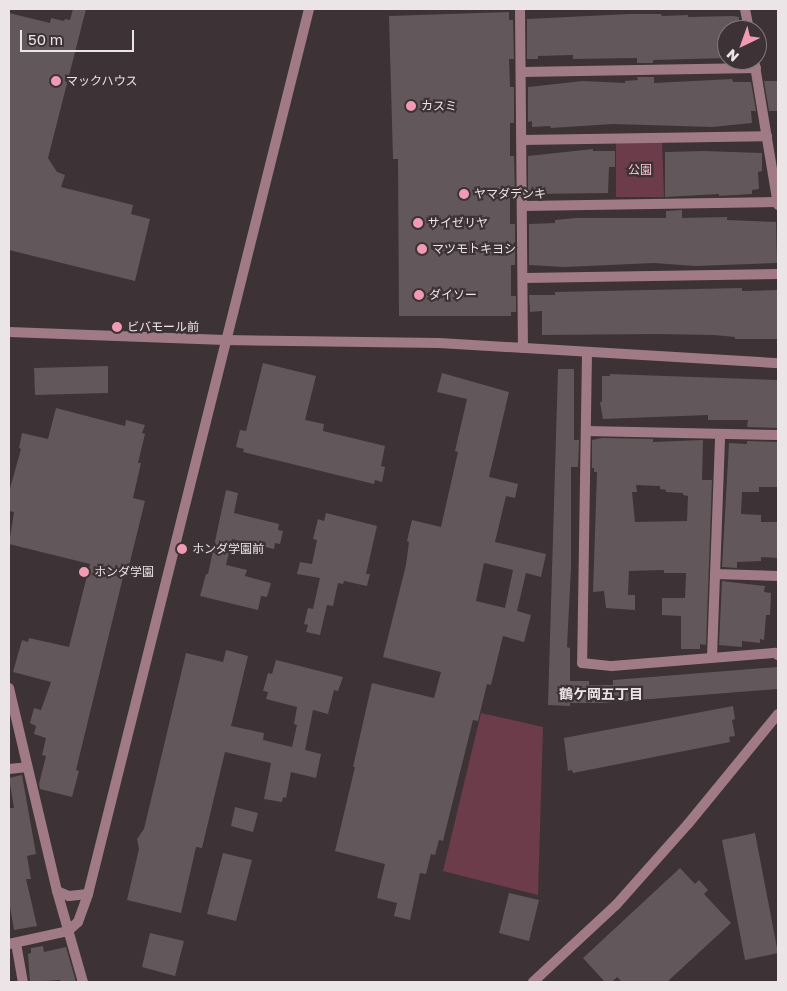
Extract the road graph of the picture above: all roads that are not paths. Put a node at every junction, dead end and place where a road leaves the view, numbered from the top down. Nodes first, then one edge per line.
1 (309, 9) edge
2 (520, 9) edge
3 (717, 65) edge
4 (756, 70) edge
5 (522, 72) junction
6 (767, 136) junction
7 (522, 140) junction
8 (778, 204) edge
9 (523, 206) junction
10 (778, 274) edge
11 (524, 278) junction
12 (9, 332) edge
13 (225, 340) junction
14 (522, 348) junction
15 (587, 353) junction
16 (778, 363) edge
17 (586, 431) junction
18 (720, 435) junction
19 (778, 435) edge
20 (715, 574) junction
21 (778, 576) edge
22 (777, 651) edge
23 (712, 657) junction
24 (9, 688) edge
25 (778, 714) edge
26 (27, 767) junction
27 (9, 769) edge
28 (57, 892) junction
29 (88, 894) junction
30 (68, 931) junction
31 (12, 944) edge
32 (23, 982) edge
33 (84, 982) edge
34 (533, 982) edge

1 - 13 street
2 - 5 street
3 - 5 street
4 - 6 street
5 - 7 street
6 - 7 street
6 - 8 street
7 - 9 street
8 - 9 street
9 - 11 street
10 - 11 street
11 - 14 street
12 - 13 street
13 - 14 street
13 - 29 street
14 - 15 street
15 - 16 street
15 - 17 street
17 - 18 street
17 - 23 street
18 - 19 street
18 - 20 street
20 - 21 street
20 - 23 street
22 - 23 street
24 - 26 street
25 - 34 street
26 - 27 street
26 - 28 street
28 - 29 street
28 - 30 street
29 - 30 street
30 - 31 street
30 - 33 street
31 - 32 street

